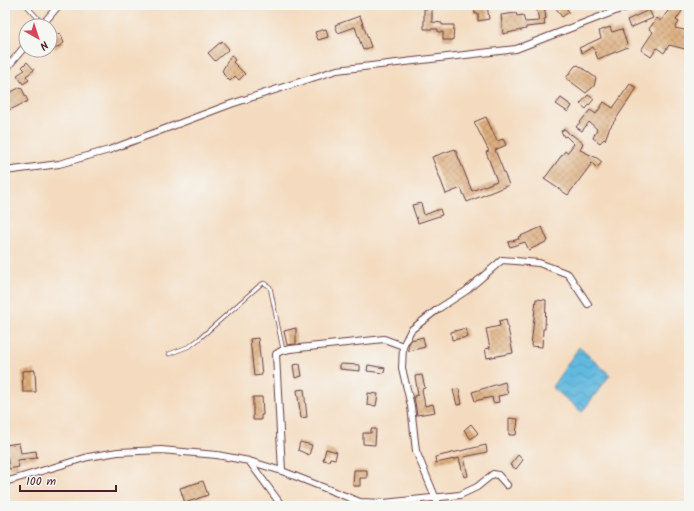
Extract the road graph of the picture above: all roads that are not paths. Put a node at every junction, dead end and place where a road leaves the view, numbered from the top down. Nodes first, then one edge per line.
1 (26, 5) edge
2 (59, 5) edge
3 (632, 5) edge
4 (36, 18) edge
5 (48, 18) edge
6 (18, 55) edge
7 (5, 70) edge
8 (5, 171) edge
9 (588, 304) dead end
10 (403, 346) junction
11 (283, 350) junction
12 (169, 354) dead end
13 (249, 461) junction
14 (282, 471) junction
15 (5, 482) edge
16 (508, 485) dead end
17 (435, 499) junction
18 (282, 506) edge
19 (439, 506) edge

1 - 4 lane
2 - 5 street
3 - 8 street
6 - 7 street
9 - 10 street
10 - 11 street
10 - 17 street
11 - 12 lane
11 - 14 street
13 - 14 street
13 - 15 street
13 - 18 street
14 - 17 street
16 - 17 street
17 - 19 street

